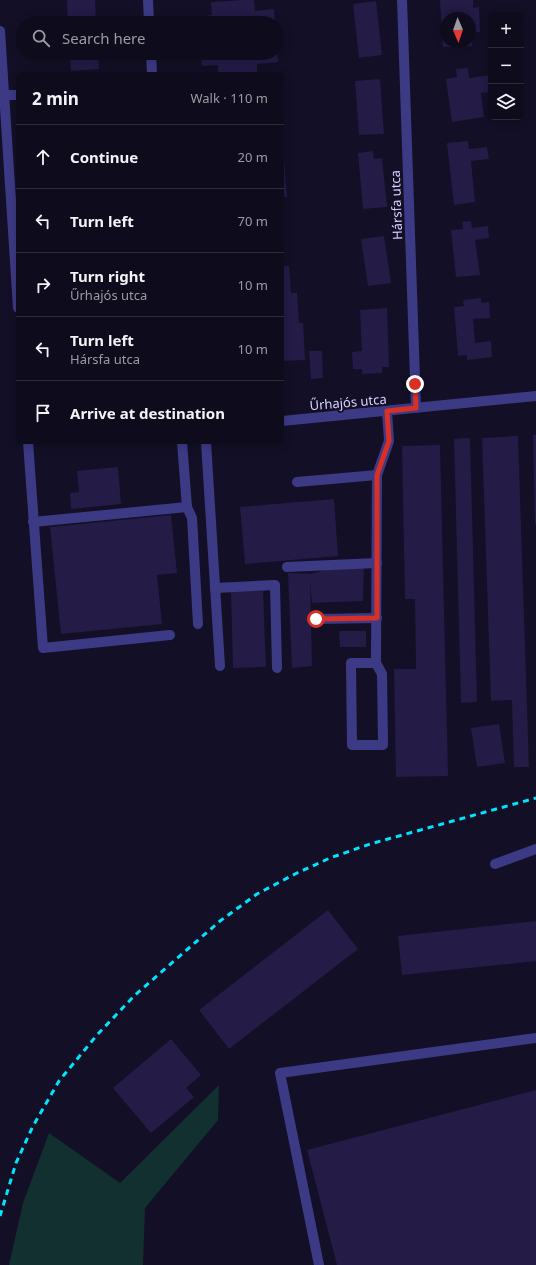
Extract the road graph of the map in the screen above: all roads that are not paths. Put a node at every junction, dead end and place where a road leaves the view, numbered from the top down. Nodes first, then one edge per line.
1 (148, 0) edge
2 (402, 0) edge
3 (149, 16) edge
4 (0, 31) edge
5 (151, 60) edge
6 (152, 72) edge
7 (4, 95) junction
8 (16, 95) edge
9 (16, 278) edge
10 (536, 396) edge
11 (416, 408) junction
12 (387, 411) junction
13 (284, 421) edge
14 (28, 444) edge
15 (182, 444) edge
16 (209, 446) edge
17 (377, 475) junction
18 (297, 482) dead end
19 (187, 507) junction
20 (34, 522) junction
21 (377, 563) junction
22 (287, 567) dead end
23 (215, 588) junction
24 (377, 618) junction
25 (316, 619) dead end
26 (198, 624) dead end
27 (170, 635) dead end
28 (376, 663) junction
29 (220, 666) dead end
30 (277, 668) dead end
31 (536, 849) edge
32 (495, 864) dead end
33 (536, 1038) edge
34 (319, 1265) edge

1 - 3 street
2 - 11 street, Hársfa utca
4 - 7 street
5 - 6 street
7 - 8 street
7 - 9 street
10 - 11 street, Űrhajós utca
11 - 12 street, Űrhajós utca
12 - 13 street, Űrhajós utca
12 - 17 street
14 - 20 street
15 - 19 street
16 - 23 street
17 - 18 street
17 - 21 street
19 - 20 street
19 - 26 street
20 - 27 street
21 - 22 street
21 - 24 street
23 - 29 street
23 - 30 street
24 - 25 street
24 - 28 street
28 - 28 street
31 - 32 street
33 - 34 street

